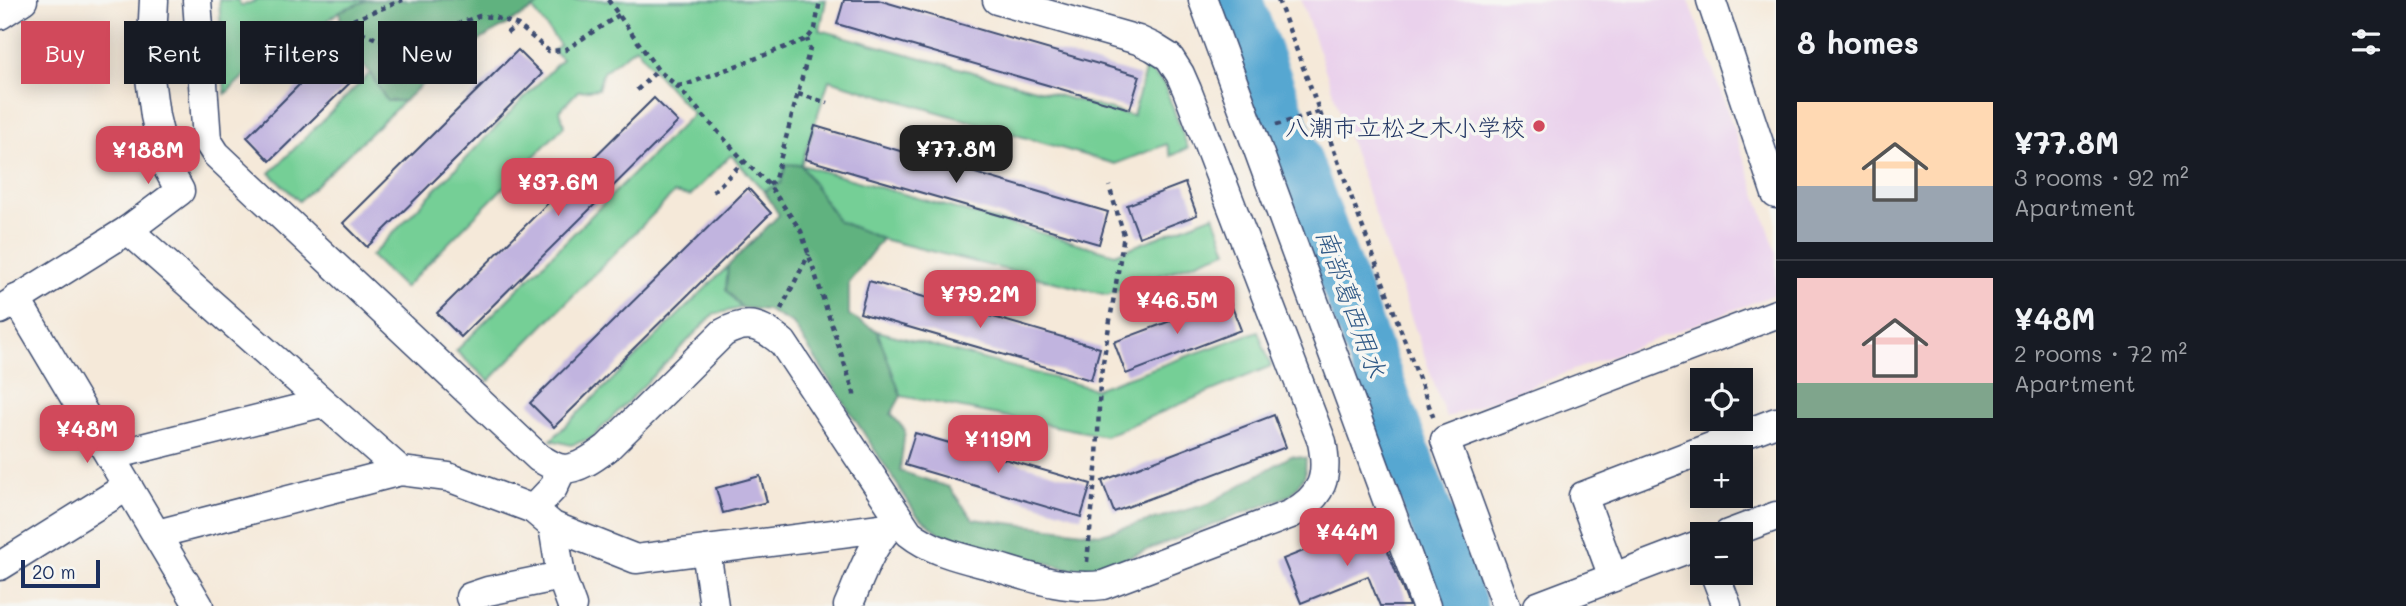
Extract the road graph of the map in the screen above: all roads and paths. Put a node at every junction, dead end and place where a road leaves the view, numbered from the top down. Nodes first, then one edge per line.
1 (23, 0) edge
2 (154, 0) edge
3 (197, 0) edge
4 (403, 0) edge
5 (608, 0) edge
6 (820, 0) edge
7 (997, 0) edge
8 (1203, 0) edge
9 (1278, 0) edge
10 (1711, 0) edge
11 (0, 15) edge
12 (619, 15) junction
13 (350, 21) edge
14 (518, 25) junction
15 (364, 33) edge
16 (507, 33) dead end
17 (807, 39) junction
18 (658, 70) junction
19 (677, 86) junction
20 (637, 90) dead end
21 (798, 94) junction
22 (828, 103) dead end
23 (1316, 113) junction
24 (1275, 126) dead end
25 (744, 161) junction
26 (1771, 162) edge
27 (769, 185) junction
28 (1109, 187) dead end
29 (713, 192) dead end
30 (1776, 194) edge
31 (128, 230) junction
32 (809, 254) junction
33 (8, 304) edge
34 (1776, 314) edge
35 (767, 330) junction
36 (321, 403) junction
37 (1776, 422) edge
38 (841, 433) junction
39 (1445, 440) junction
40 (110, 456) junction
41 (562, 469) junction
42 (401, 471) junction
43 (128, 486) junction
44 (1776, 516) edge
45 (543, 517) junction
46 (894, 523) junction
47 (1753, 525) edge
48 (157, 534) junction
49 (1690, 548) edge
50 (706, 550) junction
51 (0, 566) edge
52 (561, 576) junction
53 (1613, 578) junction
54 (1719, 585) edge
55 (1098, 592) edge
56 (467, 603) edge
57 (200, 606) edge
58 (572, 606) edge
59 (715, 606) edge
60 (848, 606) edge
61 (1426, 606) edge
62 (1506, 606) edge
63 (1538, 606) edge
64 (1727, 606) edge

1 - 11 street
2 - 31 street
3 - 41 street
4 - 13 path
5 - 12 path
6 - 17 path
7 - 55 street
8 - 61 street
9 - 23 path
10 - 26 street
12 - 14 path
12 - 18 path
14 - 15 path
14 - 16 path
17 - 19 path
17 - 21 path
18 - 19 path
18 - 20 path
19 - 25 path
21 - 22 path
21 - 27 path
23 - 24 path
23 - 39 path
25 - 27 path
25 - 29 path
26 - 30 street
27 - 32 path
28 - 55 path
31 - 33 street
31 - 36 street
32 - 35 path
32 - 38 path
33 - 40 street
34 - 39 street
35 - 38 street
35 - 41 street
36 - 40 street
36 - 42 street
37 - 53 street
38 - 46 street
39 - 62 street
40 - 43 street
41 - 45 street
42 - 45 street
42 - 48 street
43 - 48 street
43 - 51 street
44 - 47 street
45 - 50 street
45 - 52 street
46 - 50 street
46 - 55 street
46 - 60 street
48 - 57 street
49 - 53 street
50 - 59 street
52 - 56 street
52 - 58 street
53 - 63 street
54 - 64 street

